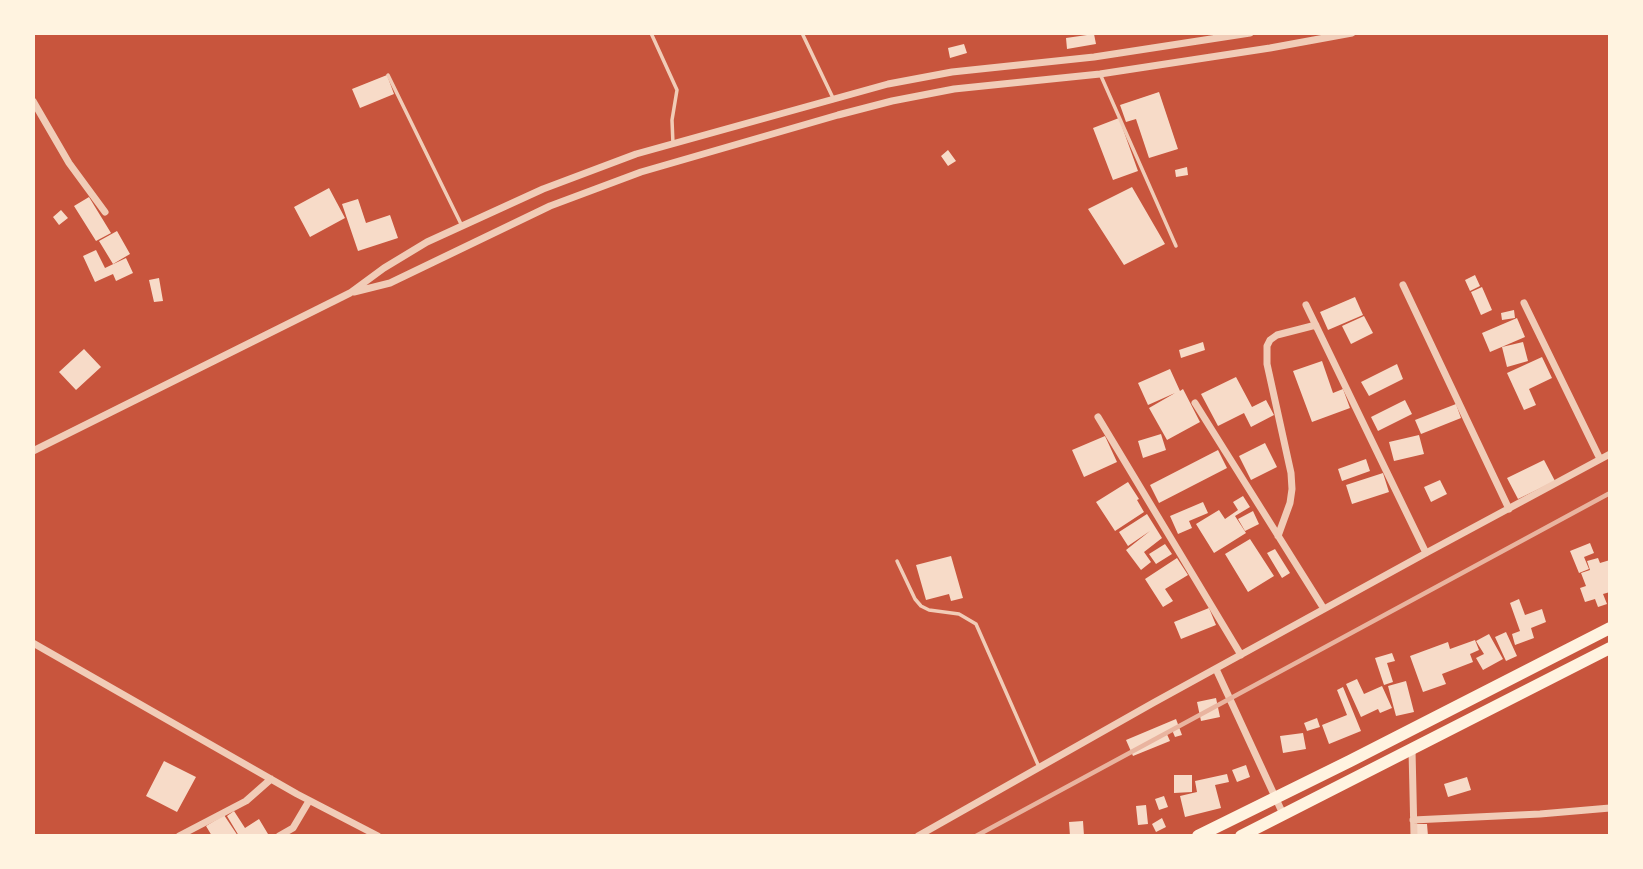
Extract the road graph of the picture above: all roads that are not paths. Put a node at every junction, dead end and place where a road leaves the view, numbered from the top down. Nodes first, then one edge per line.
1 (651, 33) edge
2 (802, 33) edge
3 (1250, 33) edge
4 (1352, 33) edge
5 (1100, 74) junction
6 (388, 75) dead end
7 (833, 98) junction
8 (33, 101) edge
9 (673, 144) junction
10 (105, 212) dead end
11 (461, 226) junction
12 (1175, 246) dead end
13 (1403, 285) dead end
14 (350, 293) junction
15 (1524, 303) dead end
16 (1306, 305) dead end
17 (1316, 325) junction
18 (1195, 403) dead end
19 (1098, 417) dead end
20 (33, 451) edge
21 (1610, 454) edge
22 (1600, 459) junction
23 (1508, 509) junction
24 (1278, 537) junction
25 (1426, 552) junction
26 (897, 561) dead end
27 (1324, 609) junction
28 (1610, 628) edge
29 (33, 643) edge
30 (1610, 649) edge
31 (1241, 655) junction
32 (1216, 669) junction
33 (1412, 750) junction
34 (1039, 767) junction
35 (271, 779) junction
36 (1275, 798) junction
37 (309, 801) junction
38 (1610, 808) edge
39 (1283, 814) junction
40 (1413, 820) junction
41 (179, 836) edge
42 (279, 836) edge
43 (378, 836) edge
44 (918, 836) edge
45 (1198, 836) edge
46 (1241, 836) edge
47 (1414, 836) edge

1 - 9 lane
2 - 7 lane
3 - 7 street
4 - 5 street
5 - 12 lane
5 - 14 street
6 - 11 lane
7 - 9 street
8 - 10 street
9 - 11 street
11 - 14 street
13 - 23 street
14 - 20 street
15 - 22 street
16 - 17 street
17 - 24 street
17 - 25 street
18 - 24 street
19 - 31 street
21 - 22 street
22 - 23 street
23 - 25 street
24 - 27 street
25 - 27 street
26 - 34 lane
27 - 31 street
28 - 36 main road
29 - 35 street
30 - 33 main road
31 - 32 street
32 - 34 street
32 - 36 street
33 - 39 main road
33 - 40 street
34 - 44 street
35 - 37 street
35 - 41 street
36 - 39 street
36 - 45 main road
37 - 42 street
37 - 43 street
38 - 40 street
39 - 46 main road
40 - 47 street

